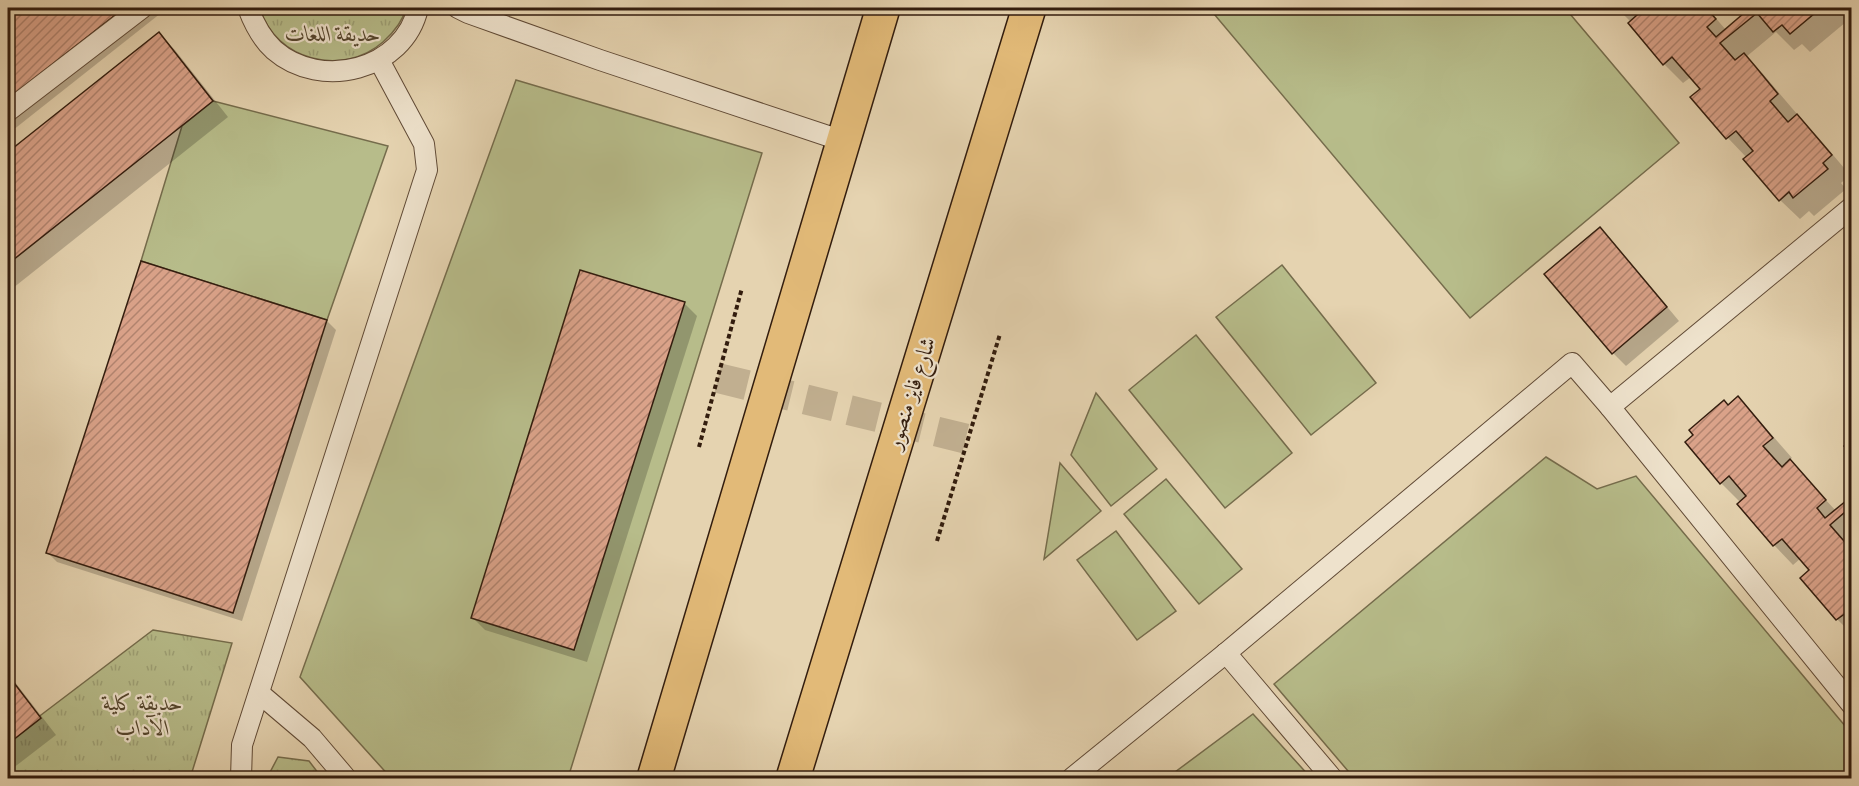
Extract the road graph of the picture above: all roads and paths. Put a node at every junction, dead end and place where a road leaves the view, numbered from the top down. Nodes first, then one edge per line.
1 (142, 8) edge
2 (248, 8) edge
3 (418, 8) edge
4 (458, 8) edge
5 (883, 8) edge
6 (1029, 8) edge
7 (379, 60) junction
8 (8, 111) edge
9 (843, 141) junction
10 (1851, 207) edge
11 (742, 288) dead end
12 (1000, 334) dead end
13 (1610, 407) junction
14 (699, 447) dead end
15 (937, 541) dead end
16 (1226, 653) junction
17 (259, 693) junction
18 (1851, 705) edge
19 (241, 778) edge
20 (346, 778) edge
21 (654, 778) edge
22 (793, 778) edge
23 (1072, 778) edge
24 (1332, 778) edge

1 - 8 lane
2 - 7 lane
3 - 7 lane
4 - 9 lane
5 - 9 highway
6 - 22 highway, شارع فايز منصور
7 - 17 lane
9 - 21 highway
10 - 13 lane
11 - 14 path
12 - 15 path
13 - 16 lane
13 - 18 lane
16 - 23 lane
16 - 24 lane
17 - 19 lane
17 - 20 lane

